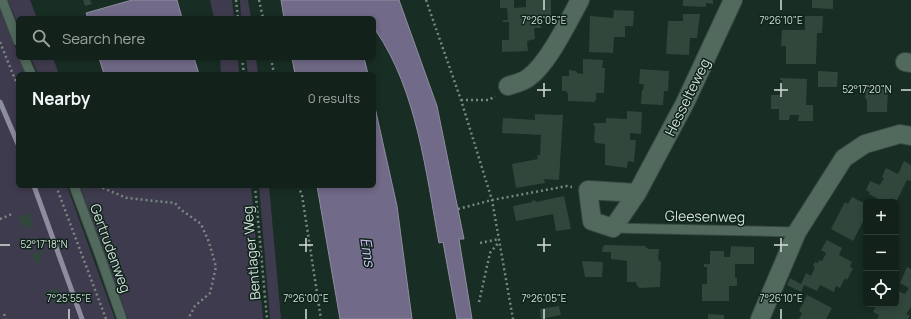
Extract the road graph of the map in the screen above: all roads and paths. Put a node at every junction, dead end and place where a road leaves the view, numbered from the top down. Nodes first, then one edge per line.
1 (2, 0) edge
2 (236, 0) edge
3 (259, 0) edge
4 (426, 0) edge
5 (580, 0) edge
6 (733, 0) edge
7 (238, 16) edge
8 (263, 16) edge
9 (16, 36) edge
10 (0, 42) edge
11 (25, 60) edge
12 (242, 60) edge
13 (271, 60) edge
14 (30, 72) edge
15 (244, 72) edge
16 (274, 72) edge
17 (16, 82) edge
18 (508, 86) joint
19 (461, 100) junction
20 (911, 136) edge
21 (57, 188) edge
22 (75, 188) edge
23 (103, 188) edge
24 (255, 188) edge
25 (299, 188) edge
26 (588, 190) junction
27 (637, 193) junction
28 (492, 200) junction
29 (458, 208) dead end
30 (12, 214) dead end
31 (0, 219) edge
32 (613, 228) junction
33 (797, 232) junction
34 (499, 240) junction
35 (480, 243) dead end
36 (479, 302) dead end
37 (4, 314) dead end
38 (6, 319) edge
39 (106, 319) edge
40 (122, 319) edge
41 (188, 319) edge
42 (267, 319) edge
43 (321, 319) edge
44 (513, 319) edge
45 (760, 319) edge

1 - 9 lane
2 - 7 path
3 - 8 path
4 - 19 path
5 - 18 street
6 - 27 street, Hesselteweg
10 - 17 path
11 - 14 lane
12 - 15 path
13 - 16 path
18 - 19 path
19 - 28 path
20 - 33 street
21 - 39 path
22 - 40 lane, Gertrudenweg
23 - 41 path
24 - 42 path, Bentlager Weg
25 - 43 path
26 - 27 street
26 - 28 path
26 - 32 street
27 - 32 street, Hesselteweg
28 - 29 path
28 - 34 path
30 - 31 path
32 - 33 lane, Gleesenweg
33 - 45 street
34 - 35 path
34 - 36 path
34 - 44 path
37 - 38 path

